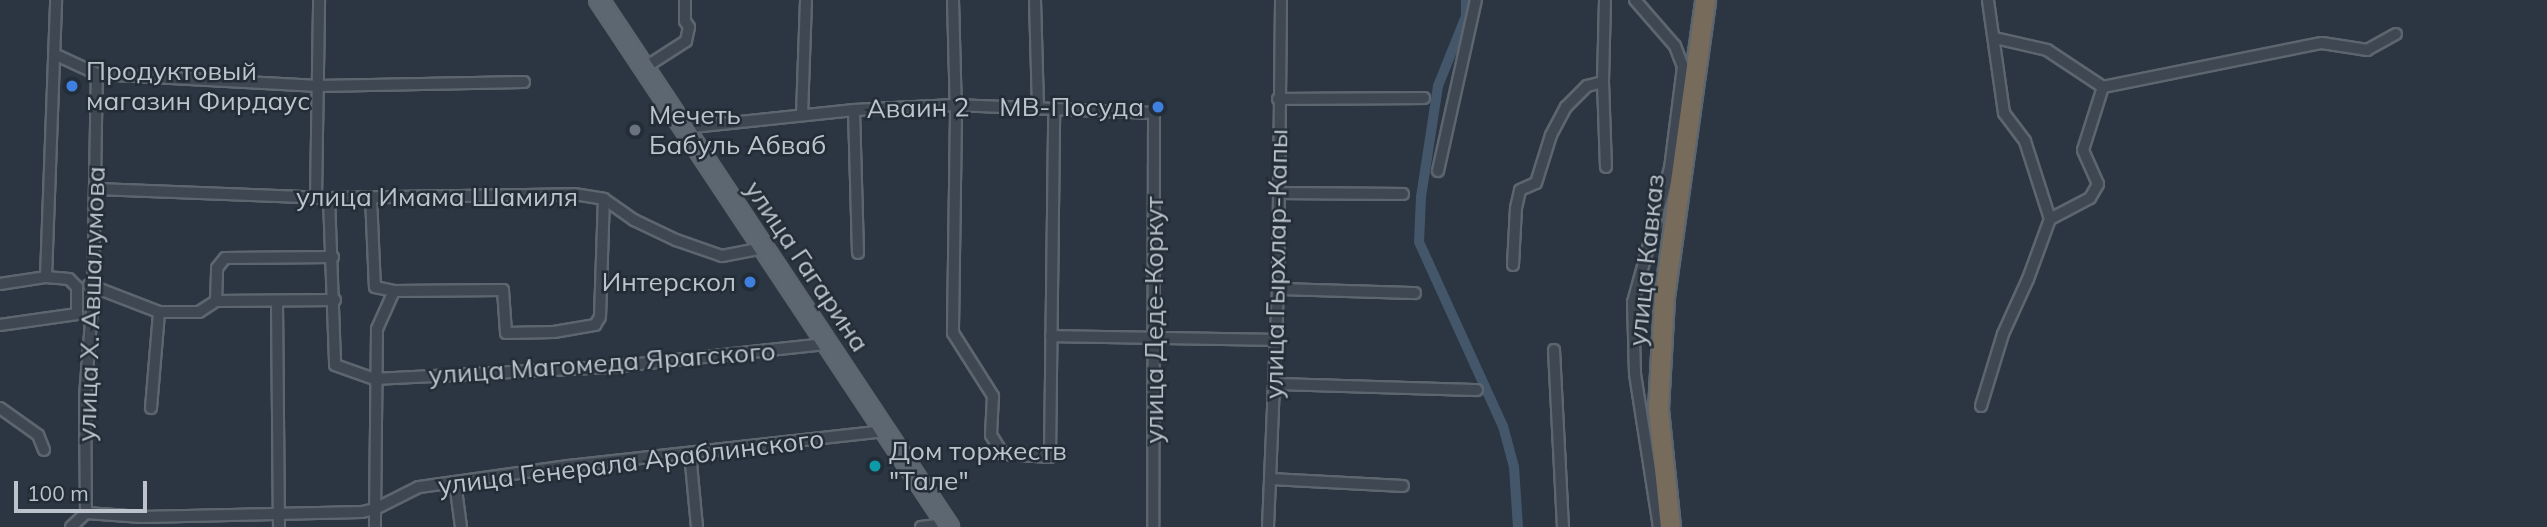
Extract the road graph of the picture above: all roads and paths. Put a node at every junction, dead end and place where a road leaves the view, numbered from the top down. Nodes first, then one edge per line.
1 (56, 0) edge
2 (319, 0) edge
3 (599, 0) edge
4 (685, 0) edge
5 (806, 0) edge
6 (953, 0) edge
7 (1035, 0) edge
8 (1281, 0) edge
9 (1476, 0) edge
10 (1605, 0) edge
11 (1635, 0) edge
12 (1704, 0) edge
13 (1988, 0) edge
14 (2396, 34) dead end
15 (1995, 38) junction
16 (1675, 46) junction
17 (54, 54) junction
18 (1699, 57) junction
19 (644, 68) junction
20 (97, 74) junction
21 (524, 82) dead end
22 (1603, 82) junction
23 (319, 86) junction
24 (2103, 87) junction
25 (1424, 98) dead end
26 (1278, 99) junction
27 (954, 105) junction
28 (1054, 108) junction
29 (1038, 109) junction
30 (855, 110) junction
31 (1154, 113) joint
32 (802, 115) junction
33 (683, 128) junction
34 (1606, 167) dead end
35 (1438, 171) dead end
36 (97, 189) junction
37 (1280, 193) junction
38 (1403, 194) dead end
39 (371, 197) junction
40 (316, 198) junction
41 (329, 198) junction
42 (604, 199) junction
43 (2050, 219) junction
44 (763, 248) junction
45 (858, 253) dead end
46 (333, 257) junction
47 (1513, 265) dead end
48 (46, 277) junction
49 (0, 284) edge
50 (93, 284) junction
51 (77, 287) junction
52 (1278, 289) junction
53 (394, 291) junction
54 (1415, 293) dead end
55 (335, 300) junction
56 (216, 302) junction
57 (277, 302) junction
58 (159, 312) junction
59 (0, 325) edge
60 (1051, 336) junction
61 (1154, 338) junction
62 (1276, 340) junction
63 (828, 344) junction
64 (1554, 350) dead end
65 (374, 379) junction
66 (1275, 384) junction
67 (1477, 390) dead end
68 (1981, 406) dead end
69 (0, 408) edge
70 (150, 408) dead end
71 (887, 431) junction
72 (44, 450) dead end
73 (690, 453) junction
74 (1270, 479) junction
75 (455, 482) junction
76 (1403, 486) dead end
77 (375, 509) junction
78 (279, 511) junction
79 (86, 513) junction
80 (179, 521) edge
81 (948, 525) edge
82 (71, 527) edge
83 (279, 527) edge
84 (375, 527) edge
85 (461, 527) edge
86 (696, 527) edge
87 (921, 527) edge
88 (1153, 527) edge
89 (1268, 527) edge
90 (1563, 527) edge
91 (1659, 527) edge
92 (1670, 527) edge

1 - 17 street
2 - 23 street
3 - 19 main road, улица Гагарина
4 - 19 street
5 - 32 street
6 - 27 street
7 - 29 street
8 - 26 street, улица Гырхлар-Капы
9 - 35 street
10 - 22 street
11 - 16 street
12 - 18 highway, улица Кавказ
13 - 15 street
14 - 24 street
15 - 24 street
15 - 43 street
16 - 18 street
16 - 91 street
17 - 20 street
17 - 48 street
18 - 92 highway, улица Кавказ
19 - 33 main road, улица Гагарина
20 - 23 street
20 - 36 street, улица Х. Авшалумова
21 - 23 street
22 - 34 street
22 - 47 street
23 - 40 street
24 - 43 street
25 - 26 street
26 - 37 street, улица Гырхлар-Капы
27 - 29 street, Аваин 2
27 - 30 street, Аваин 2
27 - 60 street
28 - 29 street, Аваин 2
28 - 31 street, Аваин 2
28 - 60 street
30 - 32 street, Аваин 2
30 - 45 street
31 - 61 street, улица Деде-Коркут
32 - 33 street, Аваин 2
33 - 44 main road, улица Гагарина
36 - 40 street, улица Имама Шамиля
36 - 50 street, улица Х. Авшалумова
37 - 38 street
37 - 52 street, улица Гырхлар-Капы
39 - 41 street, улица Имама Шамиля
39 - 42 street, улица Имама Шамиля
39 - 53 street
40 - 41 street, улица Имама Шамиля
41 - 46 street
42 - 44 street, улица Имама Шамиля
42 - 53 street
43 - 68 street
44 - 63 main road, улица Гагарина
46 - 55 street
46 - 56 street
48 - 49 street
48 - 51 street
50 - 51 street
50 - 58 street
50 - 79 street, улица Х. Авшалумова
51 - 59 street
52 - 54 street
52 - 62 street, улица Гырхлар-Капы
53 - 65 street
55 - 57 street
55 - 65 street
56 - 57 street
56 - 58 street
57 - 78 street
58 - 70 street
60 - 61 street
61 - 62 street
61 - 88 street, улица Деде-Коркут
62 - 66 street, улица Гырхлар-Капы
63 - 65 street, улица Магомеда Ярагского
63 - 71 main road, улица Гагарина
64 - 90 street
65 - 77 street
66 - 67 street
66 - 74 street, улица Гырхлар-Капы
69 - 72 street
71 - 73 street, улица Генерала Араблинского
71 - 81 main road, улица Гагарина
73 - 75 street, улица Генерала Араблинского
73 - 86 street
74 - 76 street
74 - 89 street, улица Гырхлар-Капы
75 - 77 street, улица Генерала Араблинского
75 - 85 street
77 - 78 street, улица Генерала Араблинского
77 - 84 street
78 - 80 street, улица Генерала Араблинского
78 - 83 street
79 - 80 street, улица Генерала Араблинского
79 - 82 street
81 - 87 street

